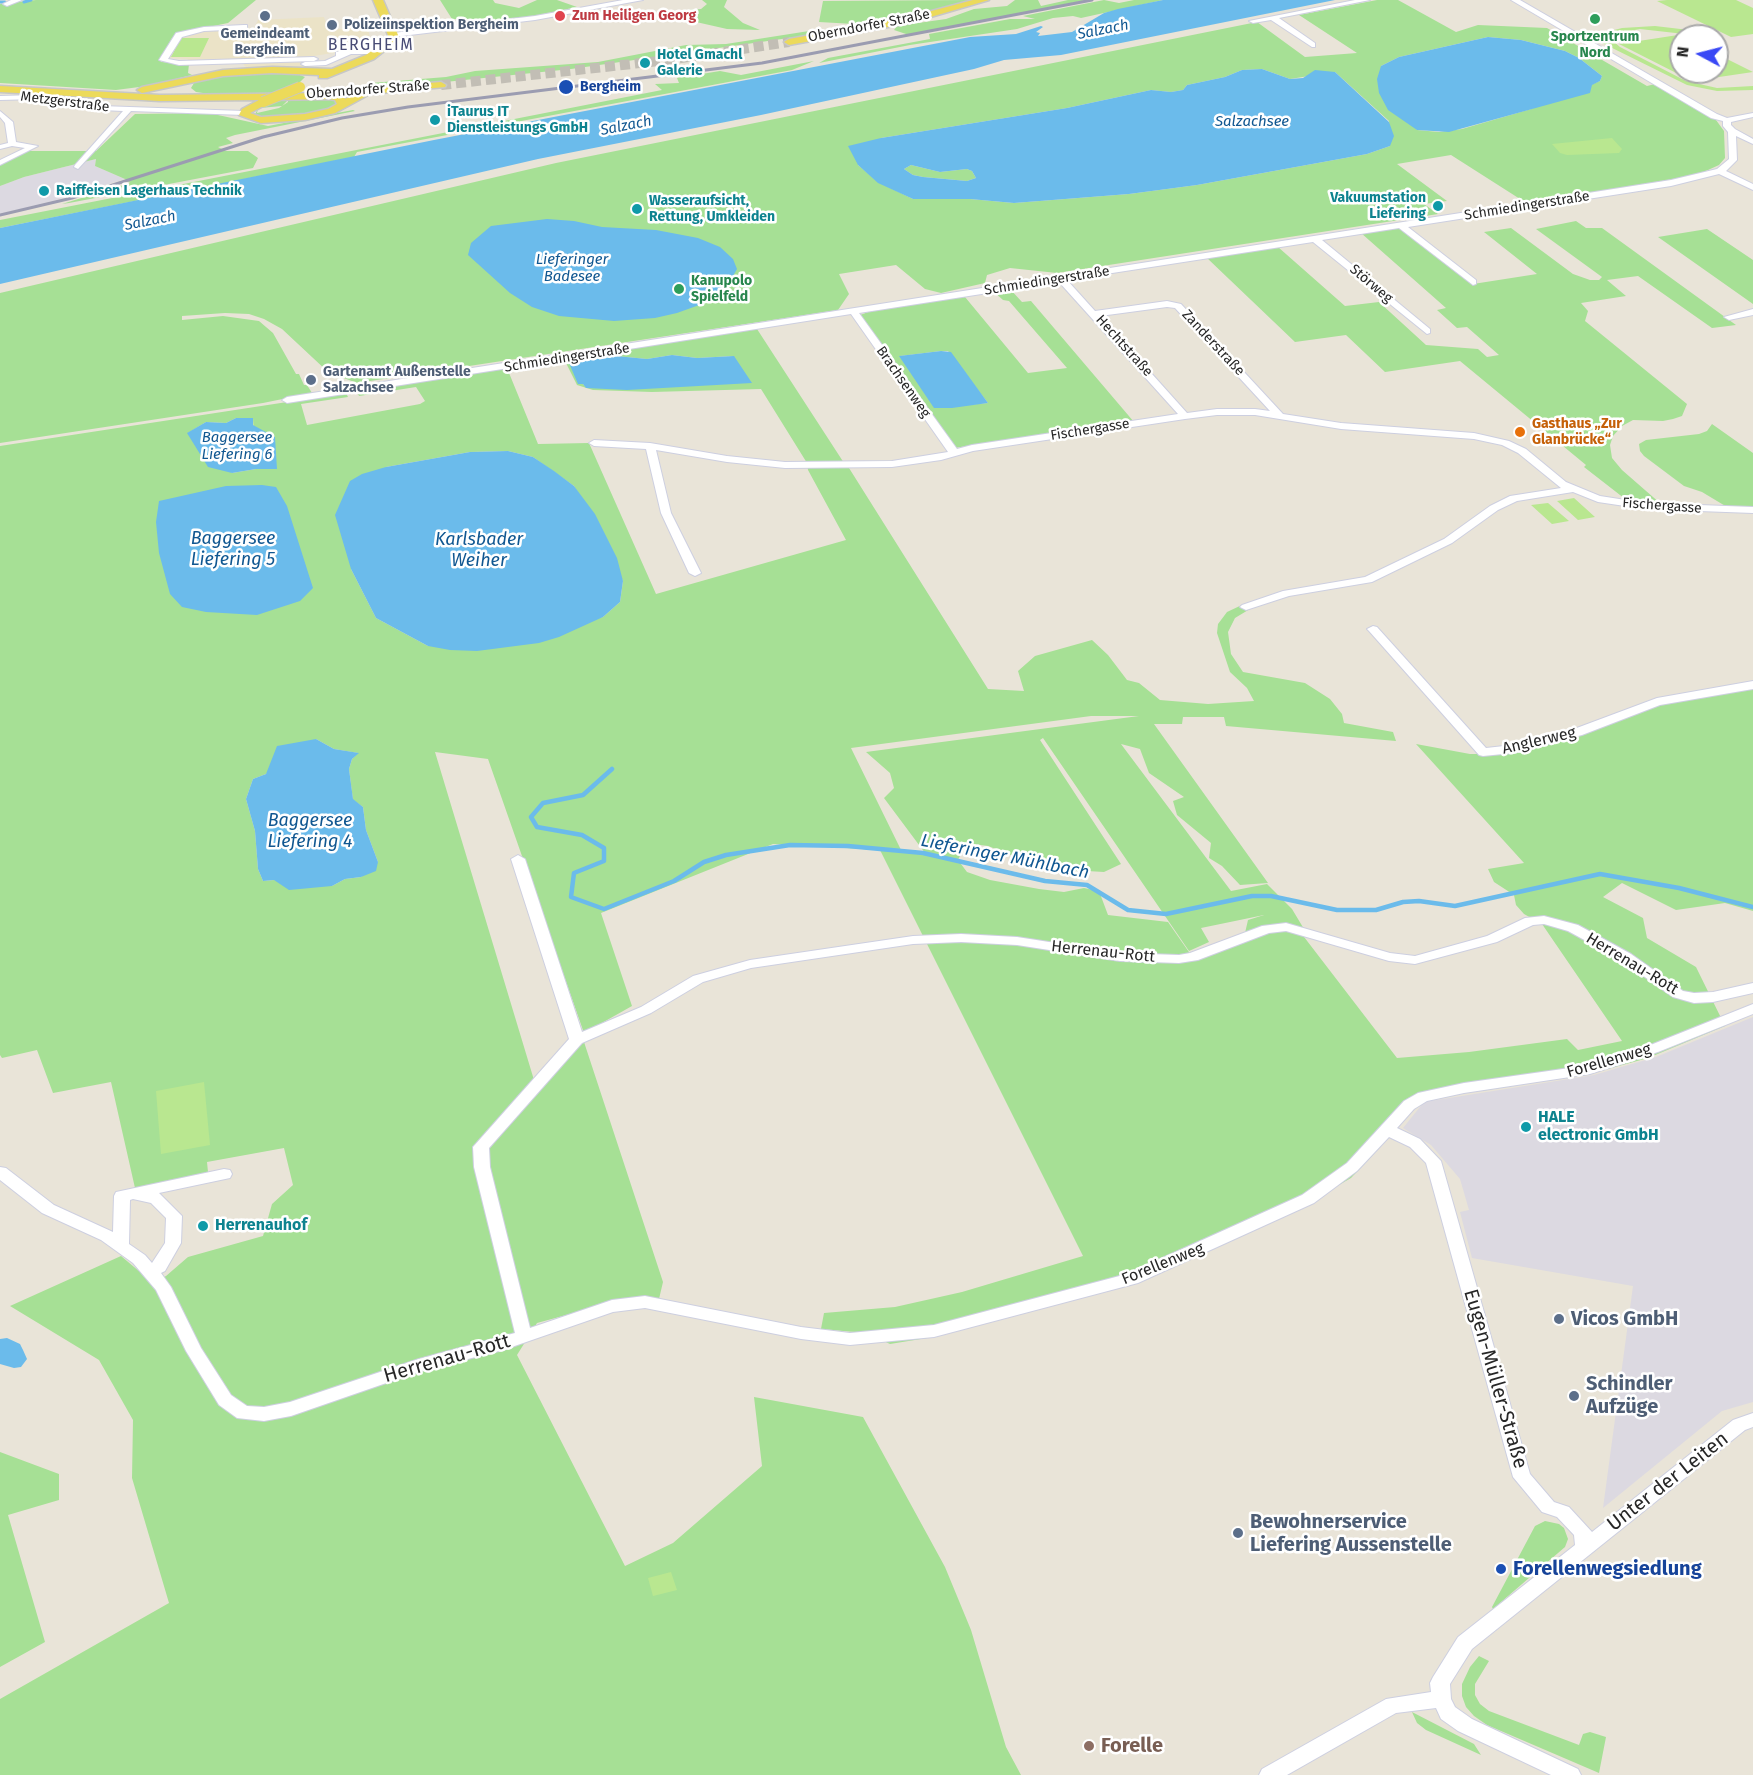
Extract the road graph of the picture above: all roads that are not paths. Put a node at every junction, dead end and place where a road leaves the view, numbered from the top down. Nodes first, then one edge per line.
1 (18, 0) edge
2 (378, 0) edge
3 (639, 0) edge
4 (984, 0) edge
5 (1366, 0) edge
6 (1515, 0) edge
7 (596, 3) edge
8 (7, 4) dead end
9 (1272, 17) junction
10 (1254, 21) dead end
11 (244, 27) dead end
12 (393, 35) junction
13 (789, 42) tunnel mouth
14 (1312, 45) dead end
15 (379, 52) junction
16 (333, 72) junction
17 (321, 78) junction
18 (441, 85) tunnel mouth
19 (0, 89) edge
20 (297, 91) junction
21 (368, 91) junction
22 (80, 95) junction
23 (244, 97) junction
24 (0, 98) edge
25 (343, 105) junction
26 (129, 109) junction
27 (0, 113) edge
28 (244, 113) junction
29 (1753, 116) edge
30 (1726, 120) junction
31 (1732, 131) junction
32 (1753, 142) edge
33 (12, 144) junction
34 (0, 147) edge
35 (0, 163) edge
36 (78, 167) dead end
37 (1720, 171) junction
38 (1753, 187) edge
39 (1400, 225) junction
40 (1314, 238) junction
41 (1061, 279) junction
42 (1473, 282) dead end
43 (853, 311) junction
44 (1753, 312) edge
45 (1095, 314) junction
46 (1729, 317) dead end
47 (1427, 331) dead end
48 (287, 400) dead end
49 (1185, 416) junction
50 (1280, 416) junction
51 (594, 443) dead end
52 (650, 446) junction
53 (954, 452) junction
54 (1573, 489) junction
55 (1753, 510) edge
56 (695, 573) dead end
57 (1246, 607) dead end
58 (1374, 629) dead end
59 (1753, 685) edge
60 (518, 859) dead end
61 (1753, 988) edge
62 (1753, 1009) edge
63 (577, 1040) junction
64 (1388, 1130) junction
65 (0, 1172) edge
66 (224, 1174) dead end
67 (122, 1196) junction
68 (121, 1244) junction
69 (150, 1272) junction
70 (524, 1335) junction
71 (1753, 1420) edge
72 (1585, 1548) junction
73 (1441, 1699) junction
74 (1269, 1775) edge
75 (1571, 1775) edge

1 - 8 street
2 - 12 main road
3 - 7 street
4 - 13 main road, Oberndorfer Straße
5 - 9 street
6 - 30 street
7 - 12 street
9 - 10 street
9 - 14 street
11 - 15 street
12 - 15 main road
15 - 16 main road
16 - 17 main road
16 - 22 main road
17 - 20 main road
17 - 23 main road
18 - 21 main road, Oberndorfer Straße
19 - 22 main road
20 - 21 main road, Oberndorfer Straße
20 - 23 main road
20 - 25 main road
20 - 28 main road, bridge
21 - 25 main road
22 - 23 main road
24 - 26 street, Metzgerstraße
25 - 28 main road
26 - 28 street, Metzgerstraße
26 - 36 street, Metzgerstraße
27 - 33 street
29 - 30 street
30 - 31 street
31 - 32 street
31 - 37 street
33 - 34 street
33 - 35 street
37 - 38 street
37 - 39 street, Schmiedingerstraße
39 - 40 street, Schmiedingerstraße
39 - 42 street
40 - 41 street, Schmiedingerstraße
40 - 47 street, Störweg
41 - 43 street, Schmiedingerstraße
41 - 45 street, Hechtstraße
43 - 48 street, Schmiedingerstraße
43 - 53 street, Brachsenweg
44 - 46 street
45 - 49 street, Hechtstraße
45 - 50 street, Zanderstraße
49 - 50 street, Fischergasse
49 - 53 street, Fischergasse
50 - 54 street, Fischergasse
51 - 52 street, Fischergasse
52 - 53 street, Fischergasse
52 - 56 street
54 - 55 street, Fischergasse
54 - 57 street, Fischergasse
58 - 59 street, Anglerweg
60 - 63 street
61 - 63 street, Herrenau-Rott
62 - 64 street, Forellenweg
63 - 70 street, Herrenau-Rott
64 - 70 street, Forellenweg
64 - 72 street, Eugen-Müller-Straße
65 - 68 street, Herrenau-Rott
66 - 67 street
67 - 68 street
67 - 69 street
68 - 69 street, Herrenau-Rott
69 - 70 street, Herrenau-Rott
71 - 72 street, Unter der Leiten
72 - 73 street
73 - 74 street
73 - 75 street

